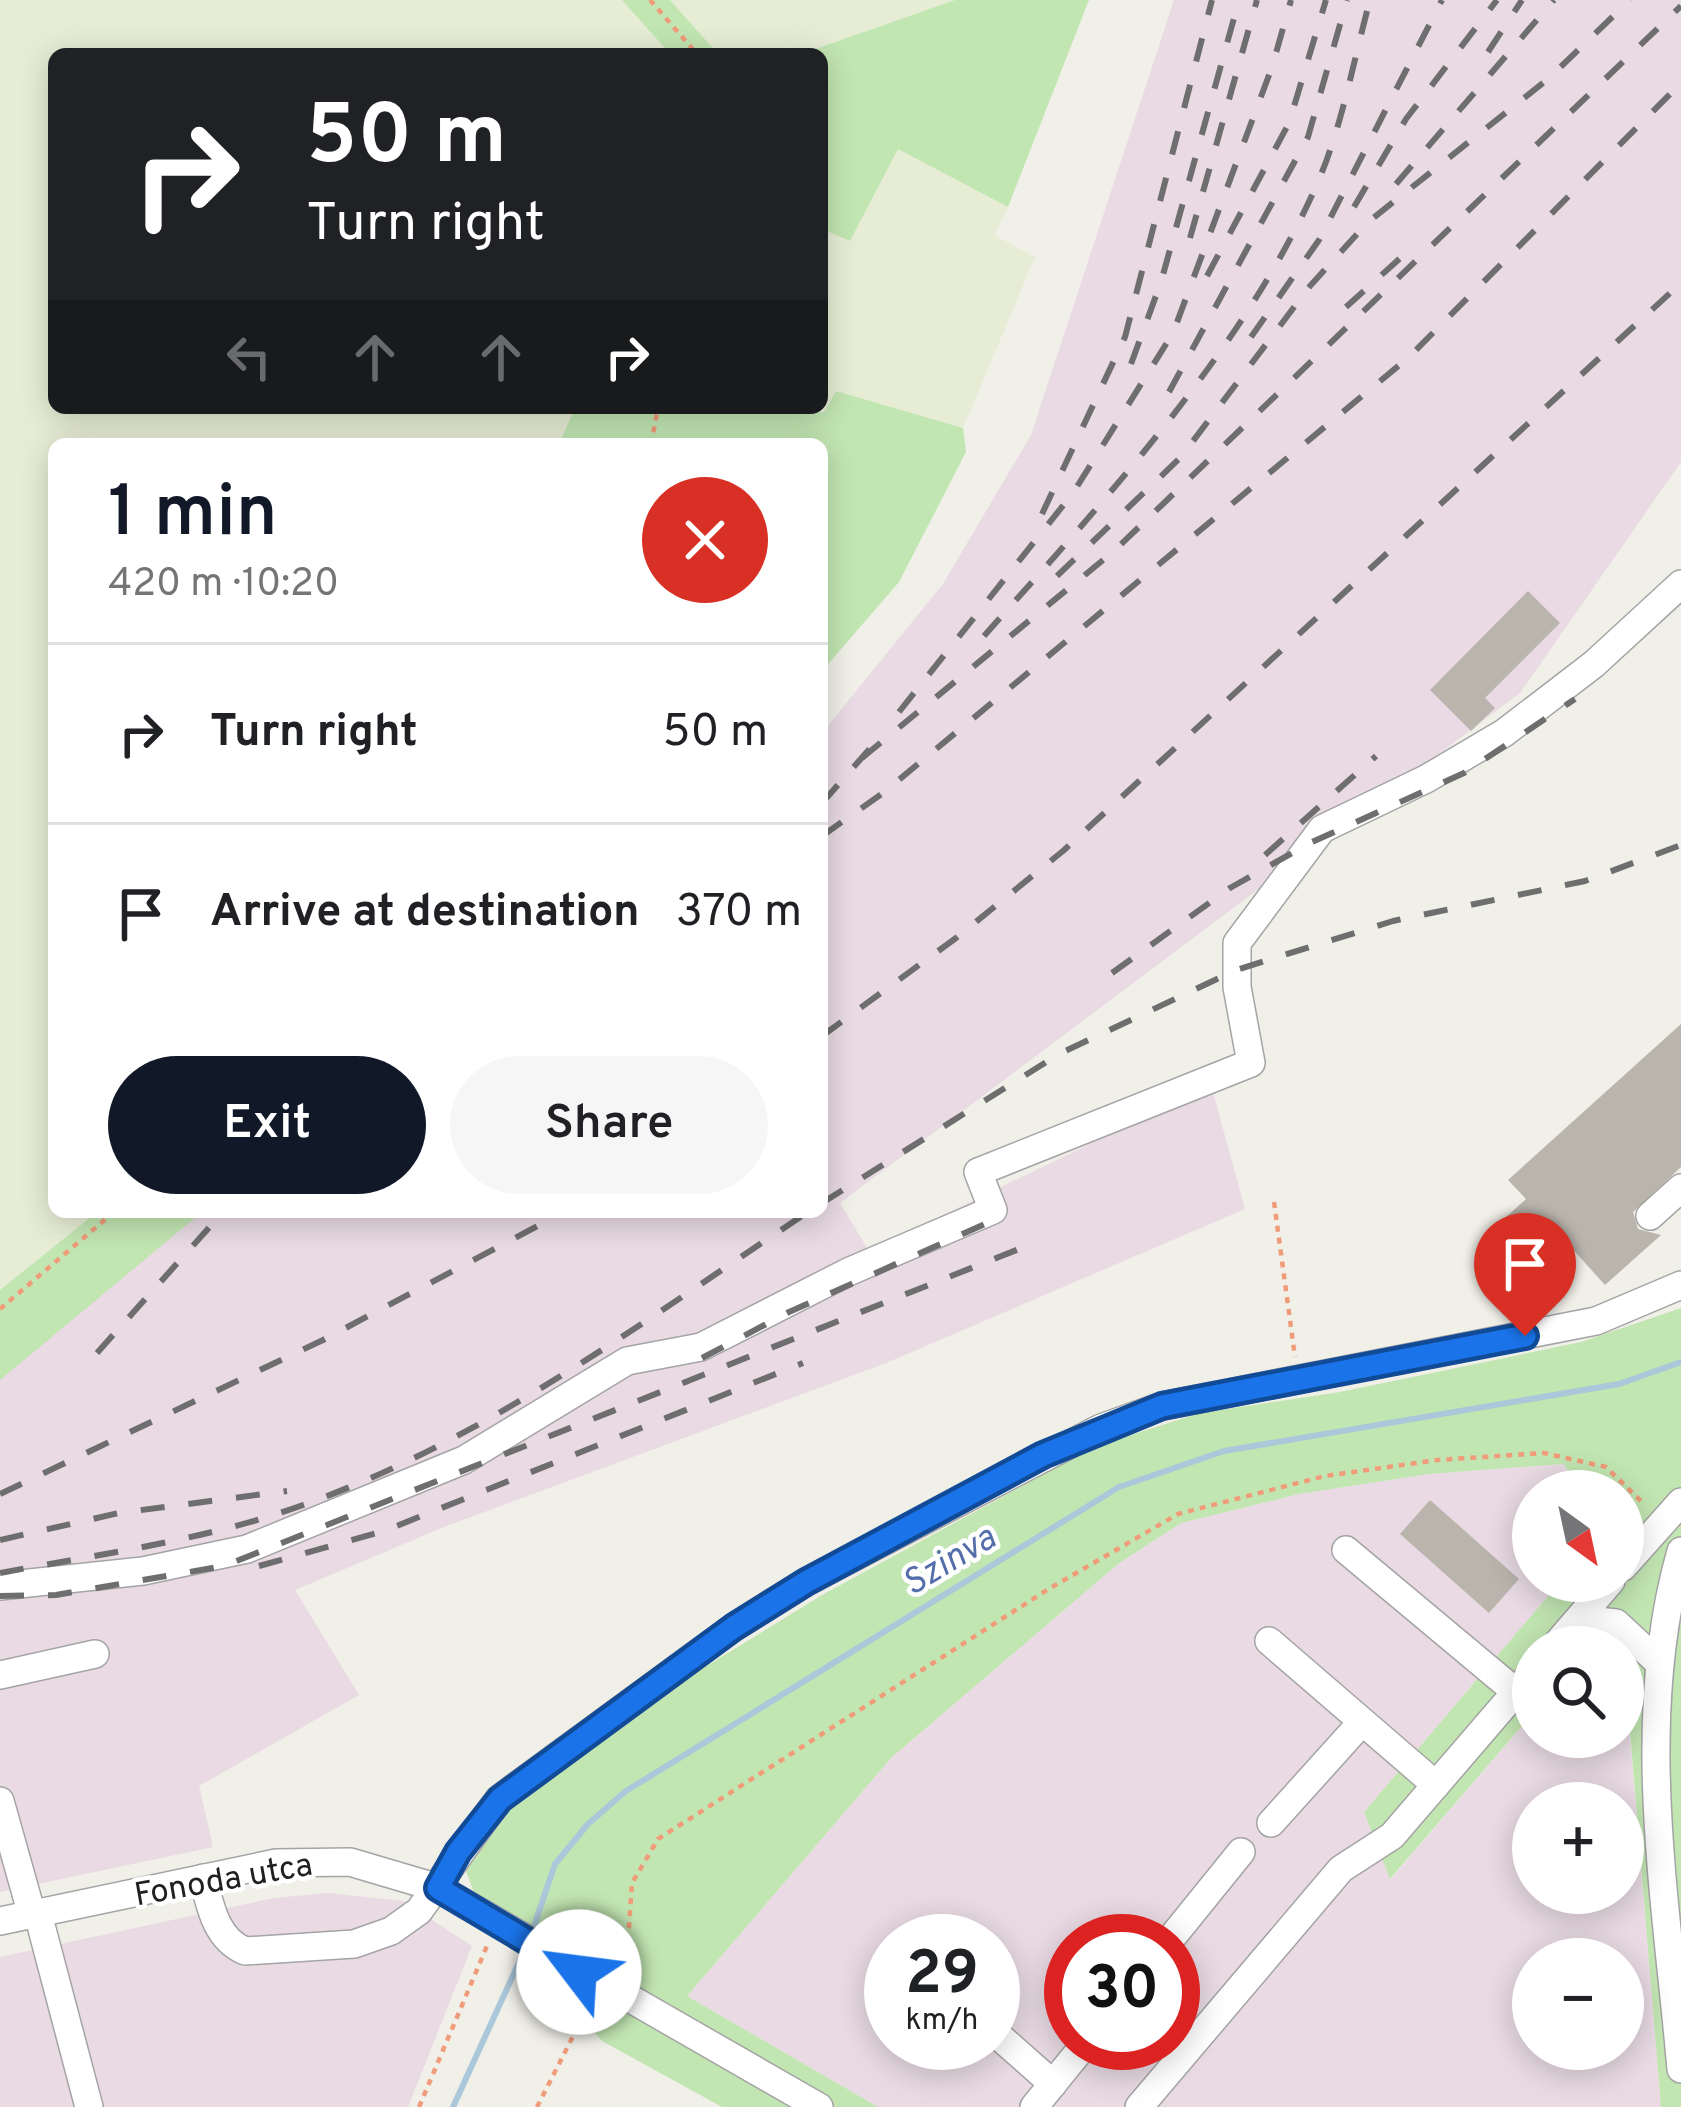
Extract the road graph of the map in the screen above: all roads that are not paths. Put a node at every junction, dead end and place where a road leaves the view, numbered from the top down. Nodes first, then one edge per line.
1 (1681, 584) edge
2 (1681, 1285) edge
3 (1672, 1512) edge
4 (1644, 1543) edge
5 (1346, 1550) dead end
6 (1681, 1551) edge
7 (0, 1586) edge
8 (1593, 1602) edge
9 (1579, 1618) junction
10 (1572, 1626) edge
11 (1269, 1641) dead end
12 (95, 1654) dead end
13 (1658, 1661) junction
14 (1512, 1673) edge
15 (0, 1675) edge
16 (1512, 1696) edge
17 (1362, 1722) junction
18 (1436, 1785) junction
19 (2, 1816) edge
20 (1271, 1823) dead end
21 (1241, 1852) dead end
22 (203, 1878) junction
23 (1673, 1883) edge
24 (438, 1888) junction
25 (35, 1914) junction
26 (1191, 1914) edge
27 (0, 1921) edge
28 (1020, 2055) edge
29 (1681, 2068) edge
30 (1064, 2070) edge
31 (1053, 2084) junction
32 (89, 2107) edge
33 (819, 2107) edge
34 (1034, 2107) edge
35 (1139, 2107) edge

1 - 7 street
2 - 24 street
3 - 4 street
5 - 14 street
6 - 13 street
8 - 9 street
9 - 10 street
9 - 13 street
11 - 17 street
12 - 15 street
13 - 23 street
16 - 18 street
17 - 18 street
17 - 20 street
18 - 35 street
19 - 25 street
21 - 26 street
22 - 24 street, Fonoda utca
22 - 24 street
22 - 25 street, Fonoda utca
23 - 29 street
24 - 33 street, Fonoda utca
25 - 27 street, Fonoda utca
25 - 32 street
28 - 31 street
30 - 31 street
31 - 34 street

